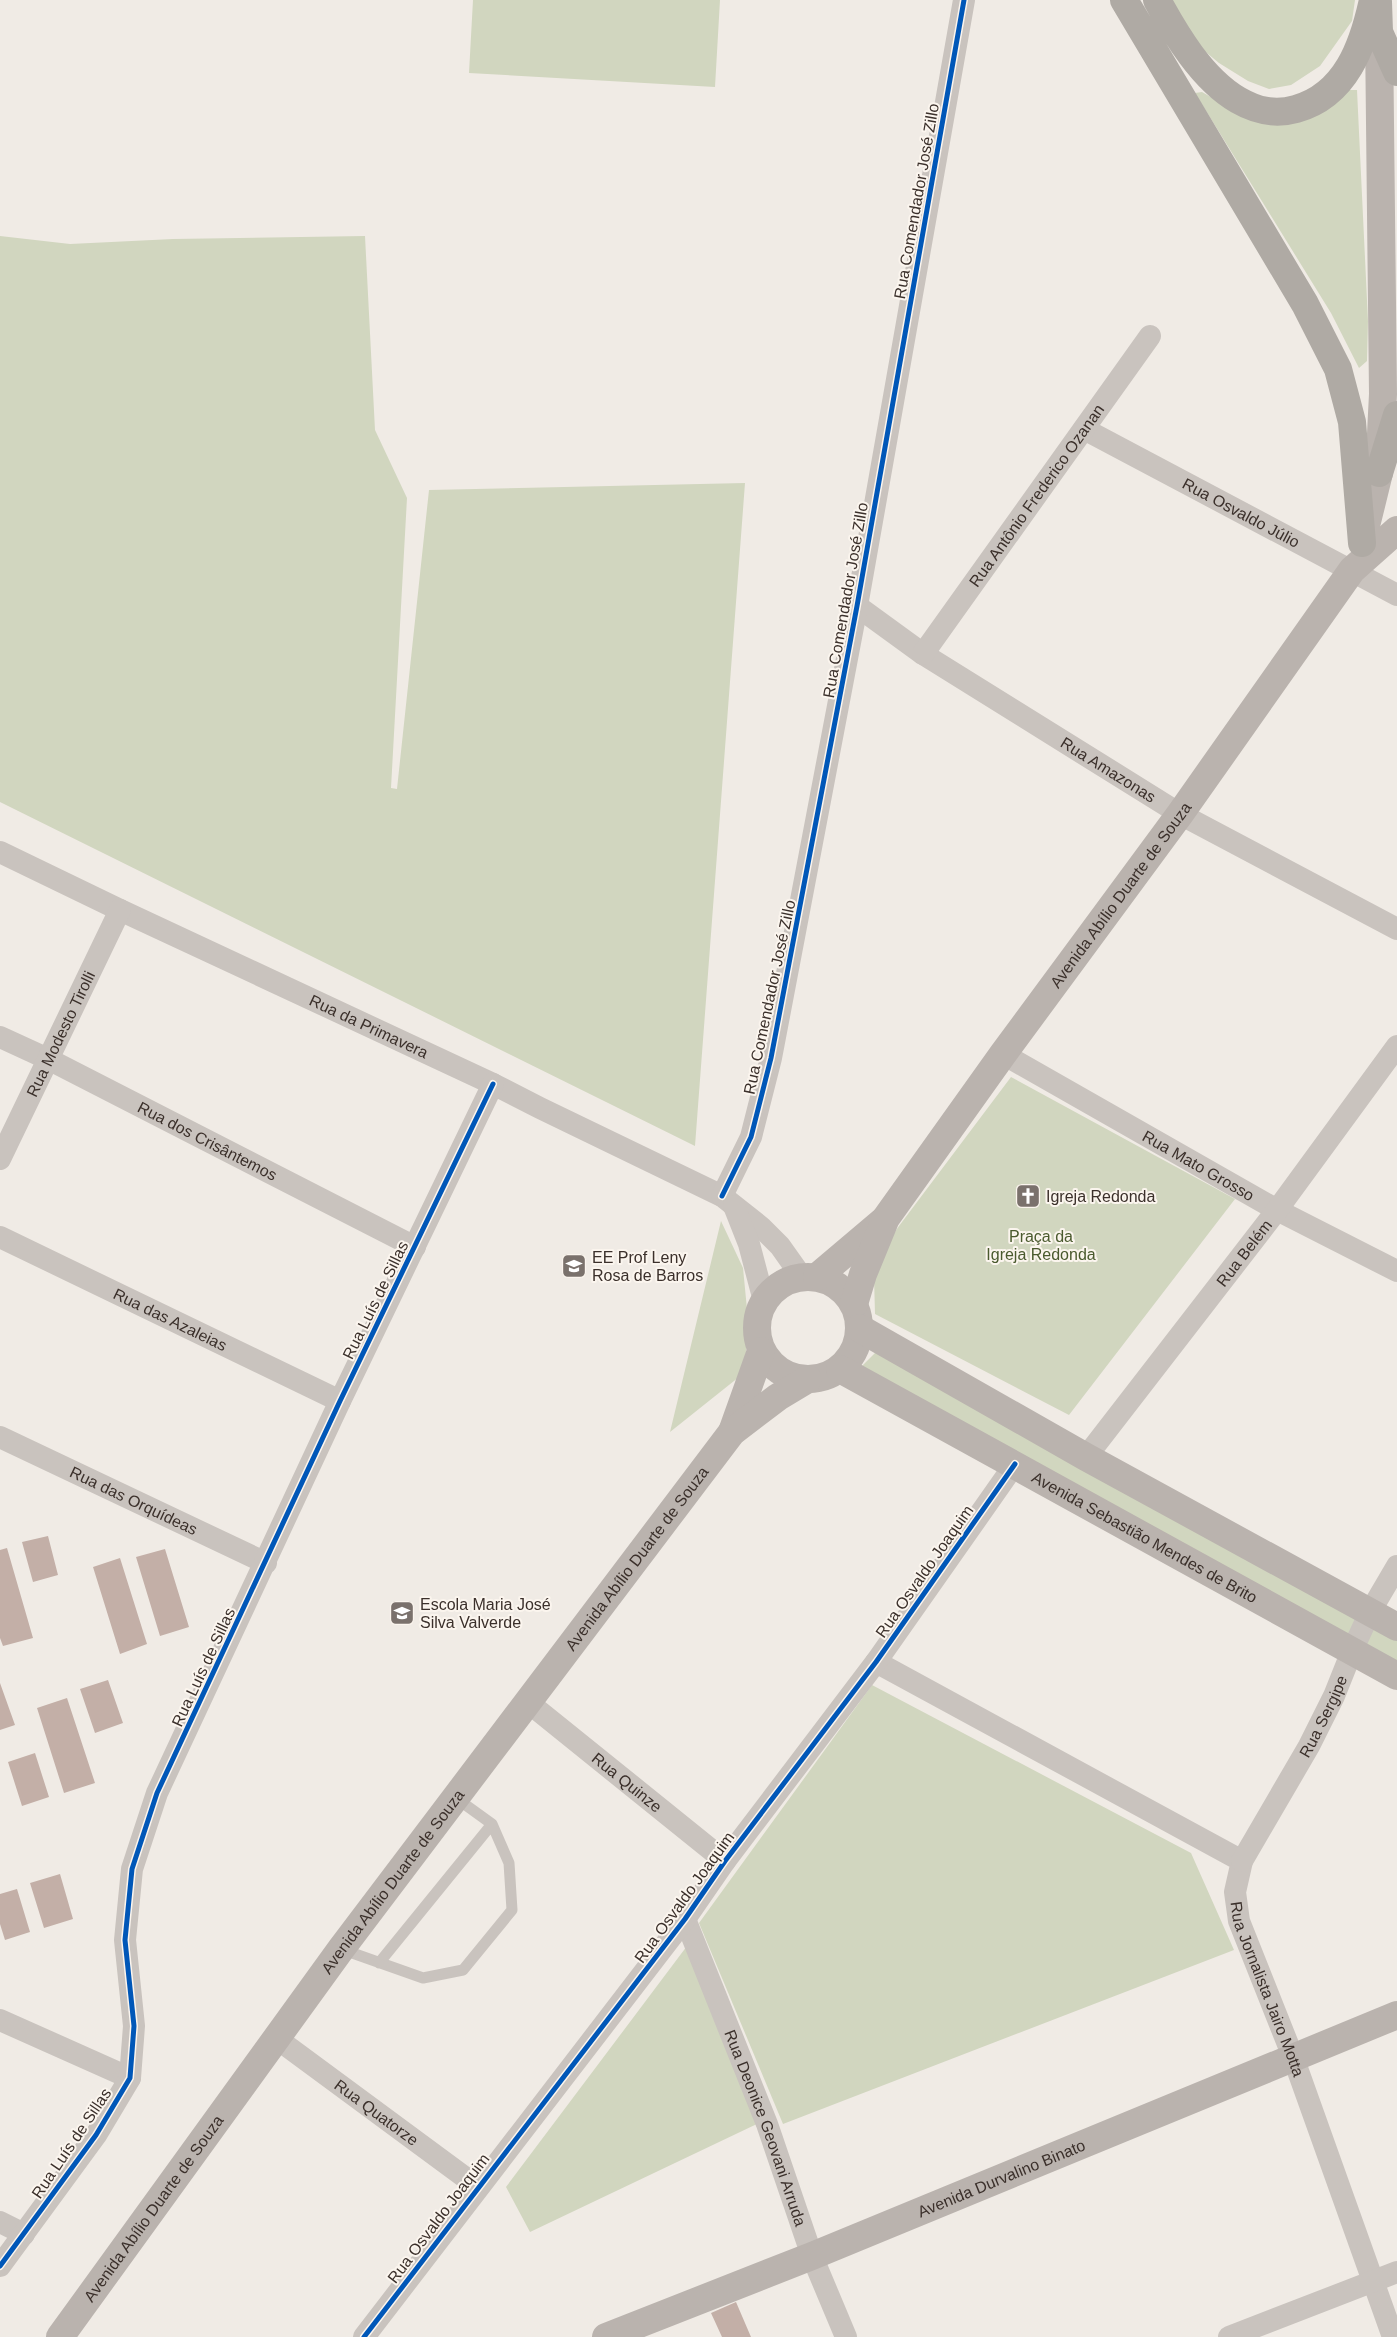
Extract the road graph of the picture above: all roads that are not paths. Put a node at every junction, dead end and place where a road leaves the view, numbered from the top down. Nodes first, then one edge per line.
1 (964, 0) edge
2 (1124, 0) edge
3 (1157, 0) edge
4 (1373, 0) edge
5 (1378, 0) edge
6 (1379, 32) junction
7 (1397, 72) edge
8 (1150, 336) dead end
9 (1397, 416) edge
10 (1084, 429) junction
11 (1379, 472) junction
12 (1397, 530) edge
13 (1362, 543) junction
14 (1352, 570) junction
15 (1397, 595) edge
16 (857, 606) junction
17 (923, 654) junction
18 (1180, 814) junction
19 (0, 852) edge
20 (120, 910) junction
21 (1397, 929) edge
22 (0, 1037) edge
23 (1397, 1046) edge
24 (1002, 1054) junction
25 (48, 1059) junction
26 (494, 1084) junction
27 (0, 1159) edge
28 (728, 1200) junction
29 (1277, 1210) junction
30 (886, 1218) junction
31 (0, 1237) edge
32 (415, 1247) junction
33 (1397, 1271) edge
34 (810, 1277) junction
35 (764, 1300) junction
36 (856, 1316) junction
37 (761, 1351) junction
38 (840, 1369) junction
39 (808, 1379) junction
40 (340, 1401) junction
41 (732, 1432) junction
42 (0, 1437) edge
43 (1086, 1457) junction
44 (1014, 1464) junction
45 (266, 1563) junction
46 (1397, 1566) edge
47 (1370, 1612) junction
48 (1397, 1627) edge
49 (1352, 1651) junction
50 (876, 1662) junction
51 (1397, 1676) edge
52 (529, 1703) junction
53 (456, 1798) junction
54 (492, 1824) junction
55 (725, 1861) junction
56 (1242, 1861) junction
57 (686, 1919) junction
58 (341, 1949) junction
59 (379, 1963) junction
60 (1397, 2015) edge
61 (0, 2020) edge
62 (276, 2038) junction
63 (1293, 2058) junction
64 (130, 2078) junction
65 (478, 2187) junction
66 (0, 2222) edge
67 (24, 2234) junction
68 (812, 2256) junction
69 (0, 2266) edge
70 (1397, 2272) edge
71 (1371, 2281) junction
72 (60, 2337) edge
73 (364, 2337) edge
74 (606, 2337) edge
75 (846, 2337) edge
76 (1229, 2337) edge
77 (1392, 2337) edge

1 - 16 street, Rua Comendador José Zillo
2 - 13 highway
3 - 4 highway
5 - 6 highway
6 - 7 highway
6 - 11 main road
8 - 10 street, Rua Antônio Frederico Ozanan
9 - 11 highway
10 - 14 street, Rua Osvaldo Júlio
10 - 17 street, Rua Antônio Frederico Ozanan
11 - 13 main road
12 - 14 main road
13 - 14 main road
14 - 15 street, Rua Osvaldo Júlio
14 - 18 main road, Avenida Abílio Duarte de Souza
16 - 17 street, Rua Amazonas
16 - 28 street, Rua Comendador José Zillo
17 - 18 street, Rua Amazonas
18 - 21 street, Rua Amazonas
18 - 24 main road, Avenida Abílio Duarte de Souza
19 - 20 street, Rua da Primavera
20 - 25 street, Rua Modesto Tirolli
20 - 26 street, Rua da Primavera
22 - 25 street, Rua dos Crisântemos
23 - 29 street, Rua Belém
24 - 29 street, Rua Mato Grosso
24 - 30 main road, Avenida Abílio Duarte de Souza
25 - 27 street, Rua Modesto Tirolli
25 - 32 street, Rua dos Crisântemos
26 - 28 street, Rua da Primavera
26 - 32 street, Rua Luís de Sillas
28 - 34 street, Rua da Primavera
28 - 35 street
29 - 33 street, Rua Mato Grosso
29 - 43 street, Rua Belém
30 - 34 main road, Avenida Abílio Duarte de Souza
30 - 36 main road, Avenida Abílio Duarte de Souza
31 - 40 street, Rua das Azaleias
32 - 40 street, Rua Luís de Sillas
34 - 35 main road
34 - 36 main road
35 - 37 main road
36 - 38 main road
36 - 43 main road
37 - 39 main road
37 - 41 main road, Avenida Abílio Duarte de Souza
38 - 39 main road
38 - 44 main road, Avenida Sebastião Mendes de Brito
39 - 41 main road, Avenida Abílio Duarte de Souza
40 - 45 street, Rua Luís de Sillas
41 - 52 main road, Avenida Abílio Duarte de Souza
42 - 45 street, Rua das Orquídeas
43 - 47 main road
44 - 49 main road, Avenida Sebastião Mendes de Brito
44 - 50 street, Rua Osvaldo Joaquim
45 - 64 street, Rua Luís de Sillas
46 - 47 street, Rua Sergipe
47 - 48 main road
47 - 49 street, Rua Sergipe
49 - 51 main road, Avenida Sebastião Mendes de Brito
49 - 56 street, Rua Sergipe
50 - 55 street, Rua Osvaldo Joaquim
50 - 56 street
52 - 53 main road, Avenida Abílio Duarte de Souza
52 - 55 street, Rua Quinze
53 - 54 lane
53 - 58 main road, Avenida Abílio Duarte de Souza
54 - 59 lane
54 - 59 lane
55 - 57 street, Rua Osvaldo Joaquim
56 - 63 street, Rua Jornalista Jairo Motta
57 - 65 street, Rua Osvaldo Joaquim
57 - 68 street, Rua Deonice Geovani Arruda
58 - 59 lane
58 - 62 main road, Avenida Abílio Duarte de Souza
60 - 63 main road, Avenida Durvalino Binato
61 - 64 street
62 - 65 street, Rua Quatorze
62 - 72 main road, Avenida Abílio Duarte de Souza
63 - 68 main road, Avenida Durvalino Binato
63 - 71 street, Rua Jornalista Jairo Motta
64 - 67 street, Rua Luís de Sillas
65 - 73 street, Rua Osvaldo Joaquim
66 - 67 street
67 - 69 street, Rua Luís de Sillas
68 - 74 main road, Avenida Durvalino Binato
68 - 75 street, Rua Deonice Geovani Arruda
70 - 71 street
71 - 76 street
71 - 77 street, Rua Jornalista Jairo Motta

